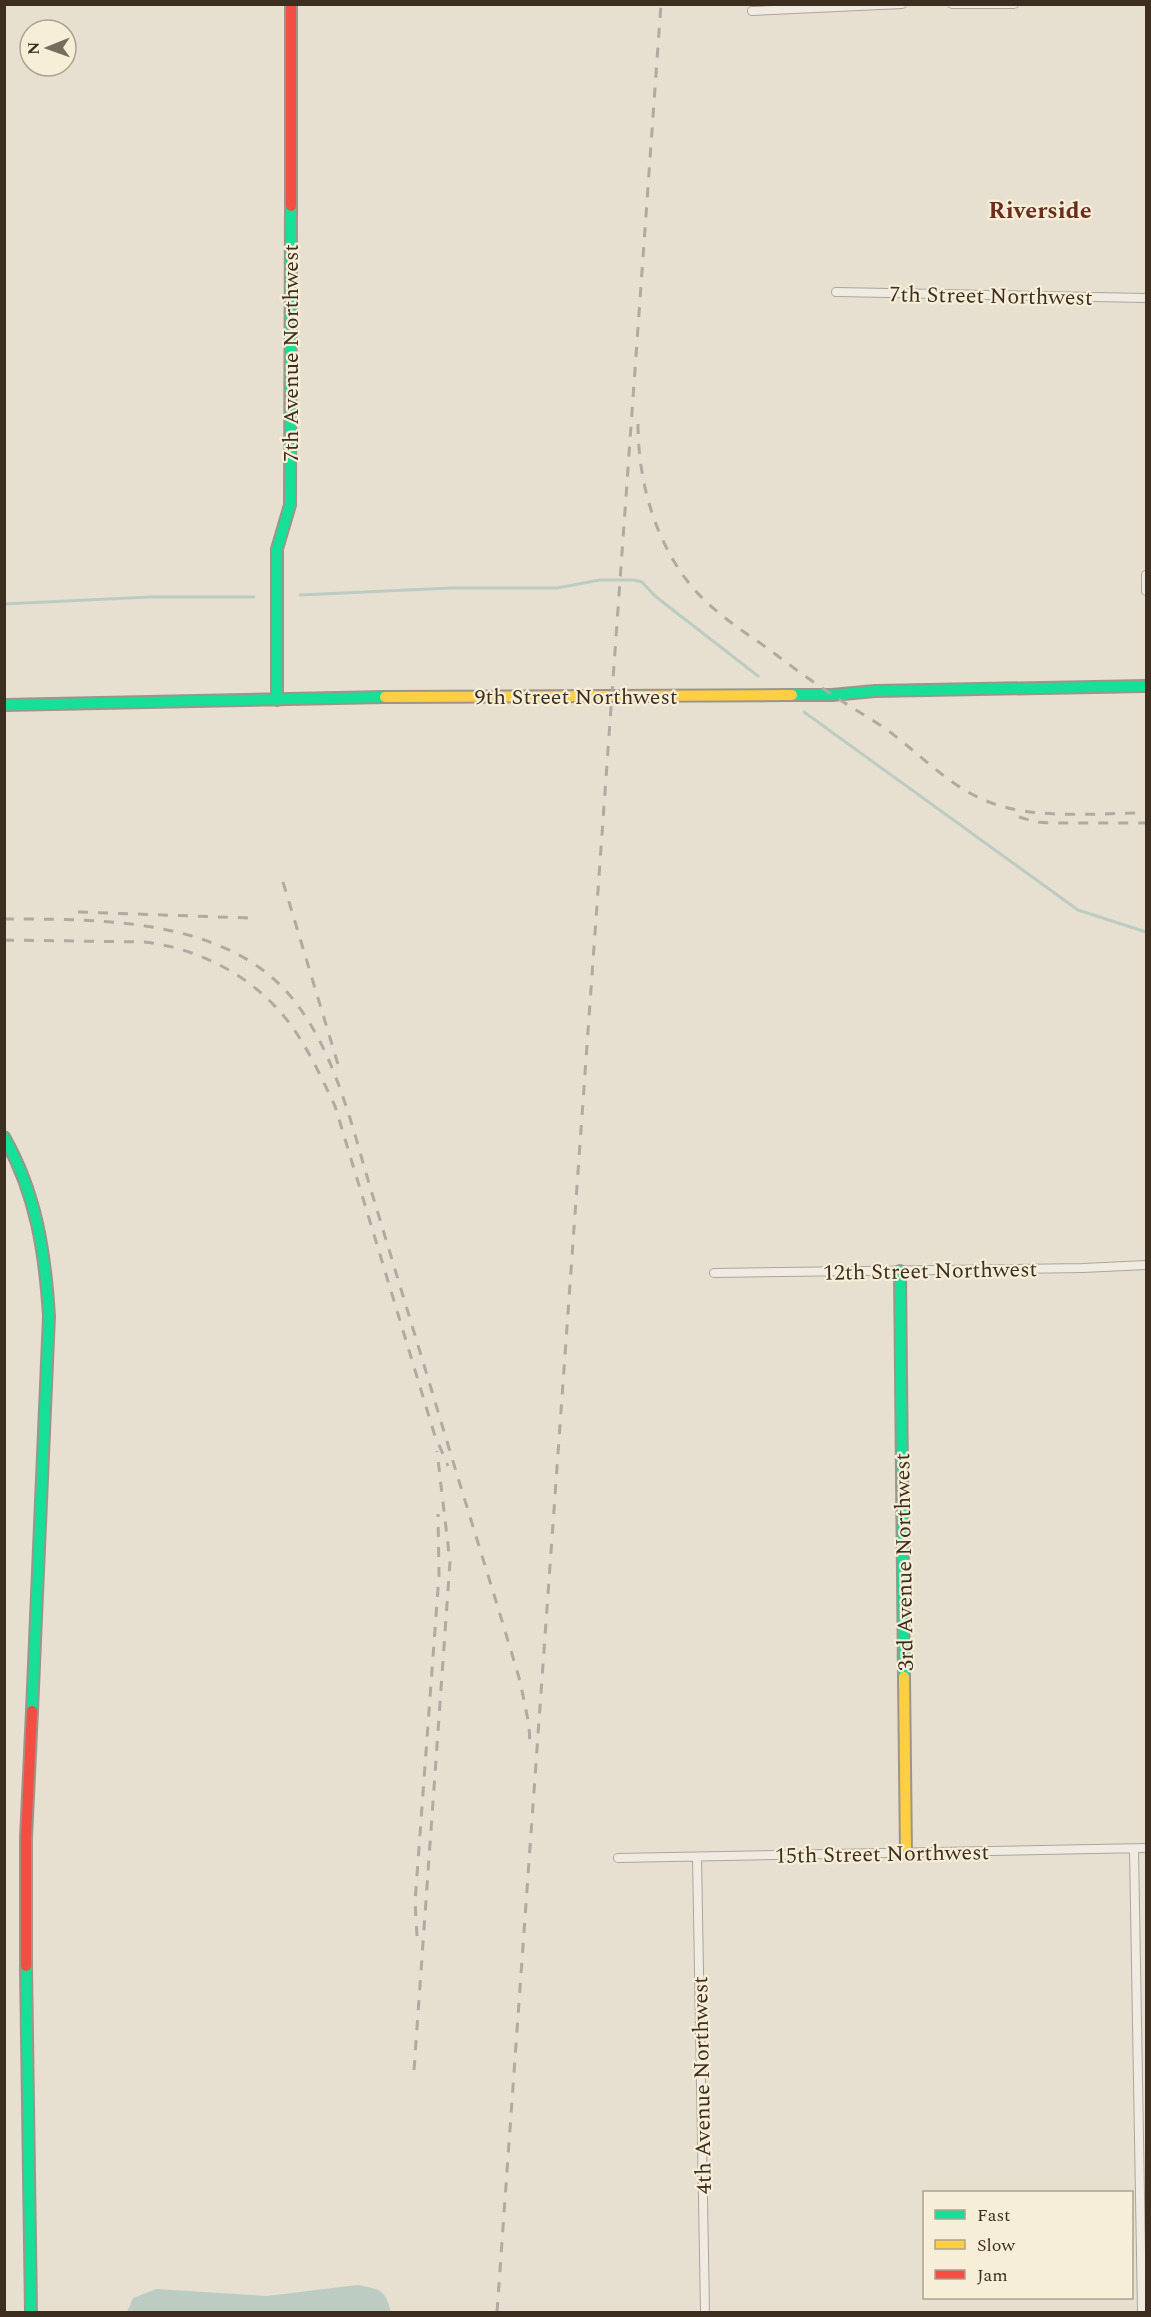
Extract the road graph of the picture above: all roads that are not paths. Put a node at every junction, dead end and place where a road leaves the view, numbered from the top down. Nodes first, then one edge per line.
1 (291, 4) edge
2 (902, 4) edge
3 (952, 4) edge
4 (1014, 4) edge
5 (993, 5) edge
6 (826, 7) edge
7 (752, 11) dead end
8 (836, 292) dead end
9 (1146, 298) edge
10 (1146, 575) edge
11 (1146, 591) edge
12 (1146, 686) edge
13 (277, 700) junction
14 (4, 705) edge
15 (4, 1137) edge
16 (1146, 1265) edge
17 (900, 1270) junction
18 (714, 1273) dead end
19 (1146, 1848) edge
20 (1134, 1849) junction
21 (906, 1853) junction
22 (698, 1857) junction
23 (618, 1858) dead end
24 (31, 2313) edge
25 (705, 2313) edge
26 (1142, 2313) edge

1 - 13 street, 7th Avenue Northwest
2 - 6 street
3 - 5 street
4 - 5 street
6 - 7 street
8 - 9 street, 7th Street Northwest
10 - 11 street
12 - 13 street, 9th Street Northwest
13 - 14 street, 9th Street Northwest
15 - 24 street
16 - 17 street, 12th Street Northwest
17 - 18 street, 12th Street Northwest
17 - 21 street, 3rd Avenue Northwest
19 - 20 street, 15th Street Northwest
20 - 21 street, 15th Street Northwest
20 - 26 street
21 - 22 street, 15th Street Northwest
22 - 23 street, 15th Street Northwest
22 - 25 street, 4th Avenue Northwest

